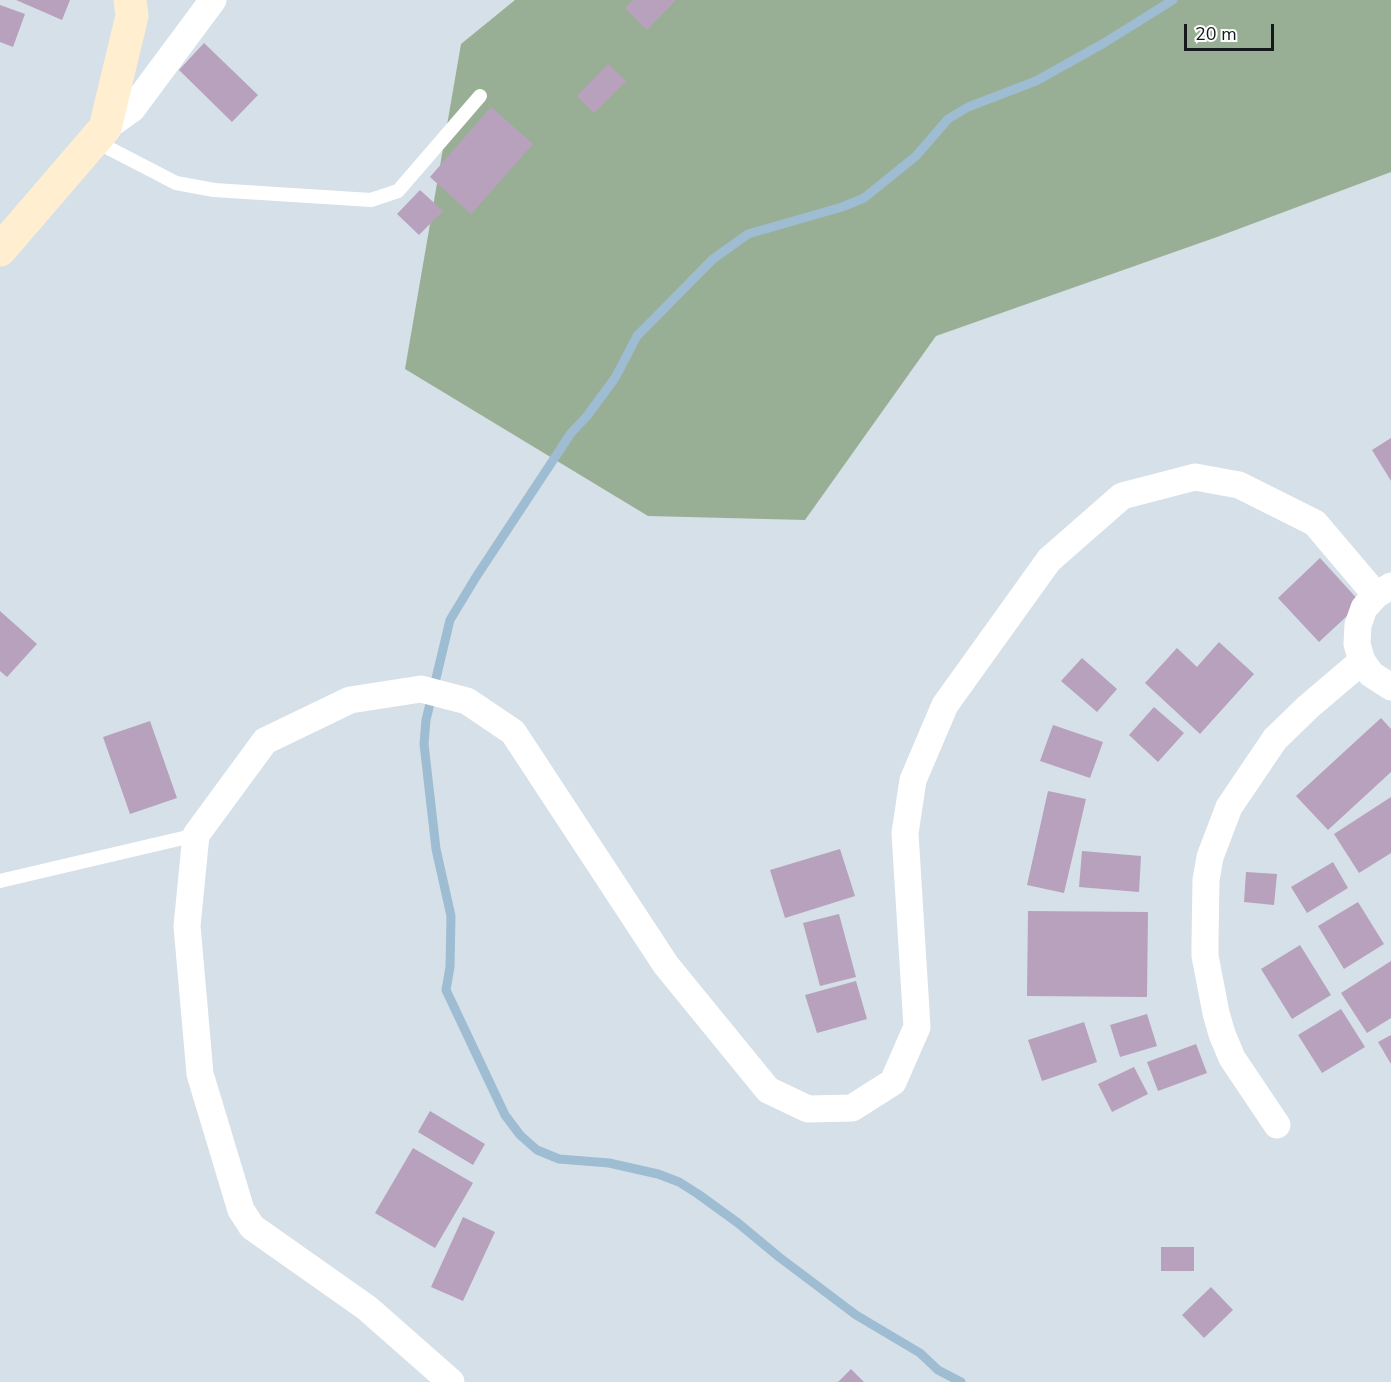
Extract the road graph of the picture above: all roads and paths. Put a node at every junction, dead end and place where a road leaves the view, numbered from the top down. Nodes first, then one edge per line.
1 (130, 0) edge
2 (213, 0) edge
3 (480, 96) dead end
4 (100, 134) junction
5 (0, 250) edge
6 (1384, 590) edge
7 (1362, 661) junction
8 (1391, 687) edge
9 (196, 835) junction
10 (0, 881) edge
11 (1277, 1125) dead end
12 (451, 1382) edge

1 - 4 main road
2 - 4 street
3 - 4 lane
4 - 5 main road
6 - 7 street
6 - 9 street
7 - 8 street
7 - 11 street
9 - 10 lane
9 - 12 street

